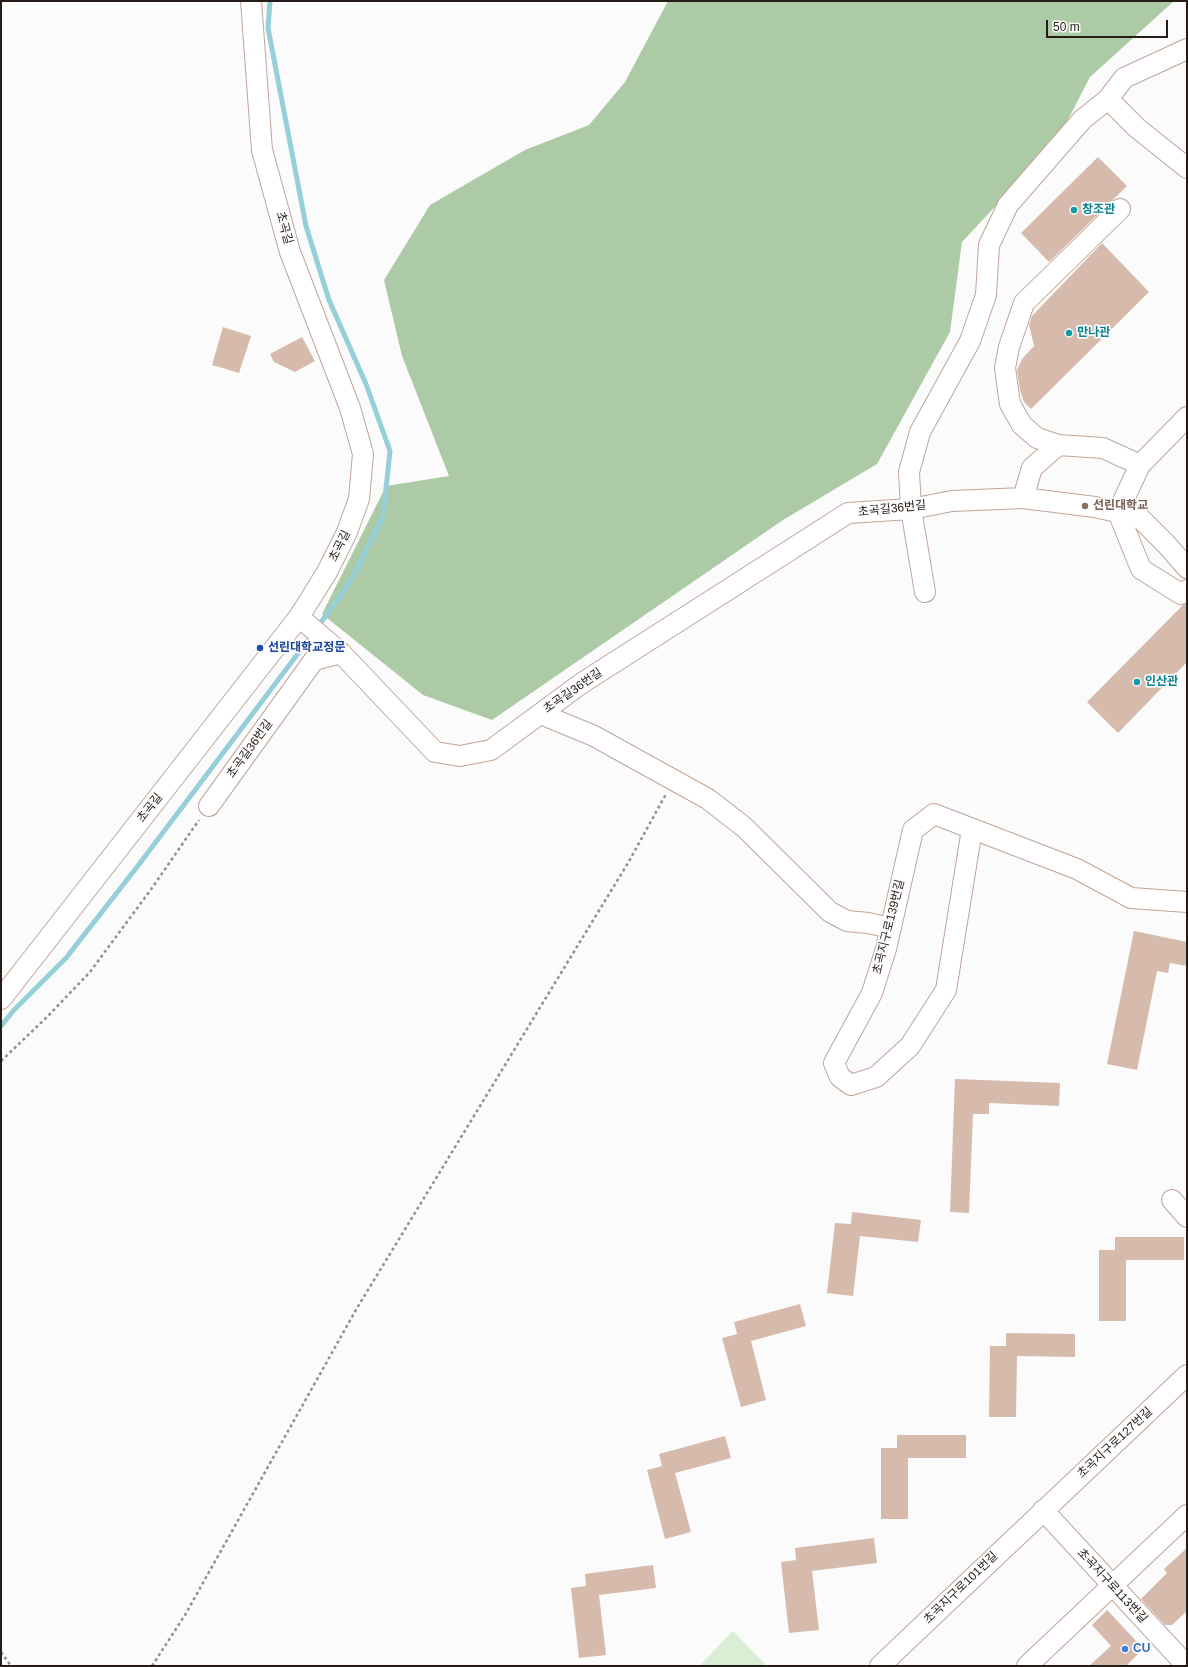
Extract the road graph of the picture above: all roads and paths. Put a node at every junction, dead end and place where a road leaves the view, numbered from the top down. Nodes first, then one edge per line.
1 (251, 1) edge
2 (1187, 49) edge
3 (1108, 99) junction
4 (1187, 168) edge
5 (1120, 209) dead end
6 (1187, 417) edge
7 (1058, 445) junction
8 (1140, 465) junction
9 (1022, 498) junction
10 (911, 509) junction
11 (1118, 512) junction
12 (1187, 568) edge
13 (1187, 590) edge
14 (925, 592) dead end
15 (305, 622) junction
16 (341, 653) junction
17 (541, 714) junction
18 (674, 780) junction
19 (209, 806) joint
20 (972, 829) junction
21 (1187, 902) edge
22 (891, 928) junction
23 (1, 1000) edge
24 (1, 1061) edge
25 (1172, 1200) dead end
26 (1187, 1217) edge
27 (1187, 1375) edge
28 (1043, 1510) junction
29 (1187, 1515) edge
30 (1111, 1585) junction
31 (1, 1652) edge
32 (1183, 1662) edge
33 (11, 1666) edge
34 (152, 1666) edge
35 (880, 1666) edge
36 (1027, 1666) edge

1 - 15 street, 초곡길
2 - 3 street
3 - 4 street
3 - 10 street
5 - 7 street
6 - 8 street
7 - 8 street
7 - 9 street
8 - 11 street
9 - 10 street, 초곡길36번길
9 - 11 street, 초곡길36번길
10 - 14 street
10 - 17 street, 초곡길36번길
11 - 12 street, 초곡길36번길
11 - 13 street
15 - 16 street
15 - 23 street, 초곡길
16 - 17 street, 초곡길36번길
16 - 19 street, 초곡길36번길
17 - 18 street
18 - 22 street
18 - 34 path
19 - 24 path
20 - 21 street, 초곡지구로139번길
20 - 22 street, 초곡지구로139번길
20 - 22 street, 초곡지구로139번길
25 - 26 street
27 - 28 street, 초곡지구로127번길
28 - 30 street, 초곡지구로113번길
28 - 35 street, 초곡지구로101번길
29 - 30 street
30 - 32 street, 초곡지구로113번길
30 - 36 street
31 - 33 path

